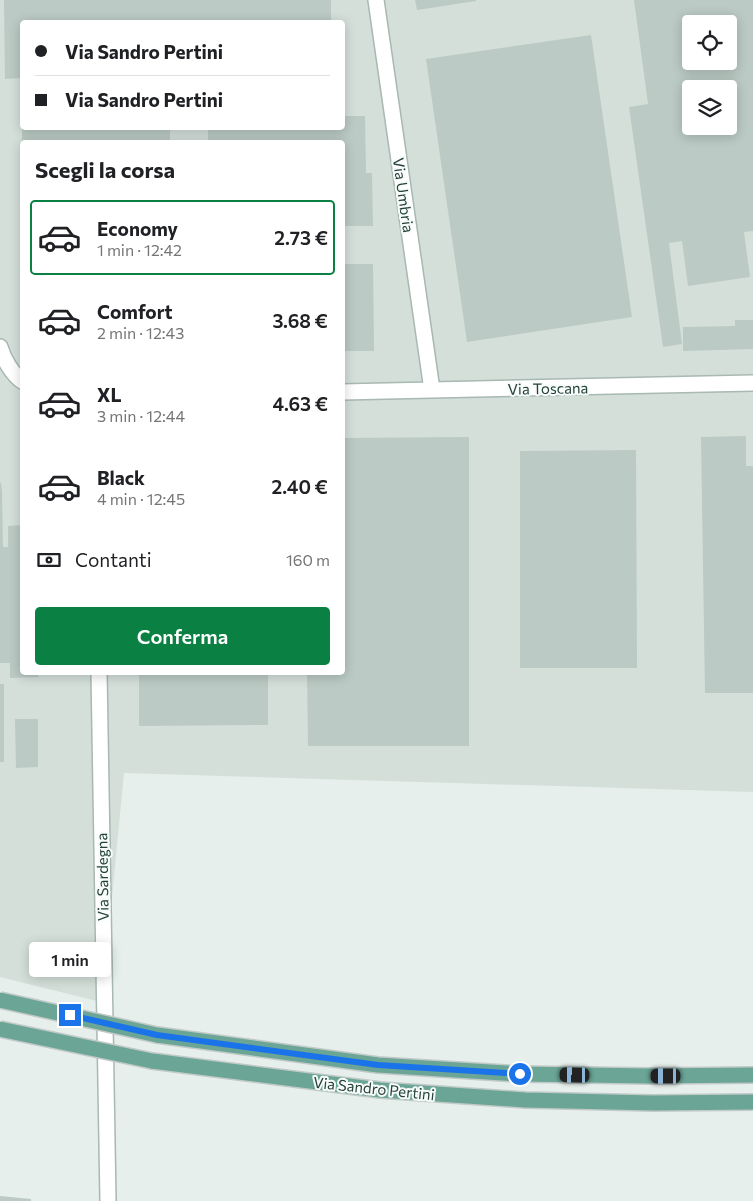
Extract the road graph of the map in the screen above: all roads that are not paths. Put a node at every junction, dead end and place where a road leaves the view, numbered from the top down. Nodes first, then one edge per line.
1 (376, 0) edge
2 (0, 347) edge
3 (20, 379) edge
4 (753, 383) edge
5 (432, 390) junction
6 (345, 392) edge
7 (98, 675) edge
8 (0, 1000) edge
9 (0, 1029) edge
10 (753, 1075) edge
11 (753, 1102) edge
12 (108, 1201) edge

1 - 5 street, Via Umbria
2 - 3 street
4 - 5 street, Via Toscana
5 - 6 street, Via Toscana
7 - 12 street, Via Sardegna
8 - 10 main road, Via Sandro Pertini, bridge
9 - 11 main road, Via Sandro Pertini, bridge

